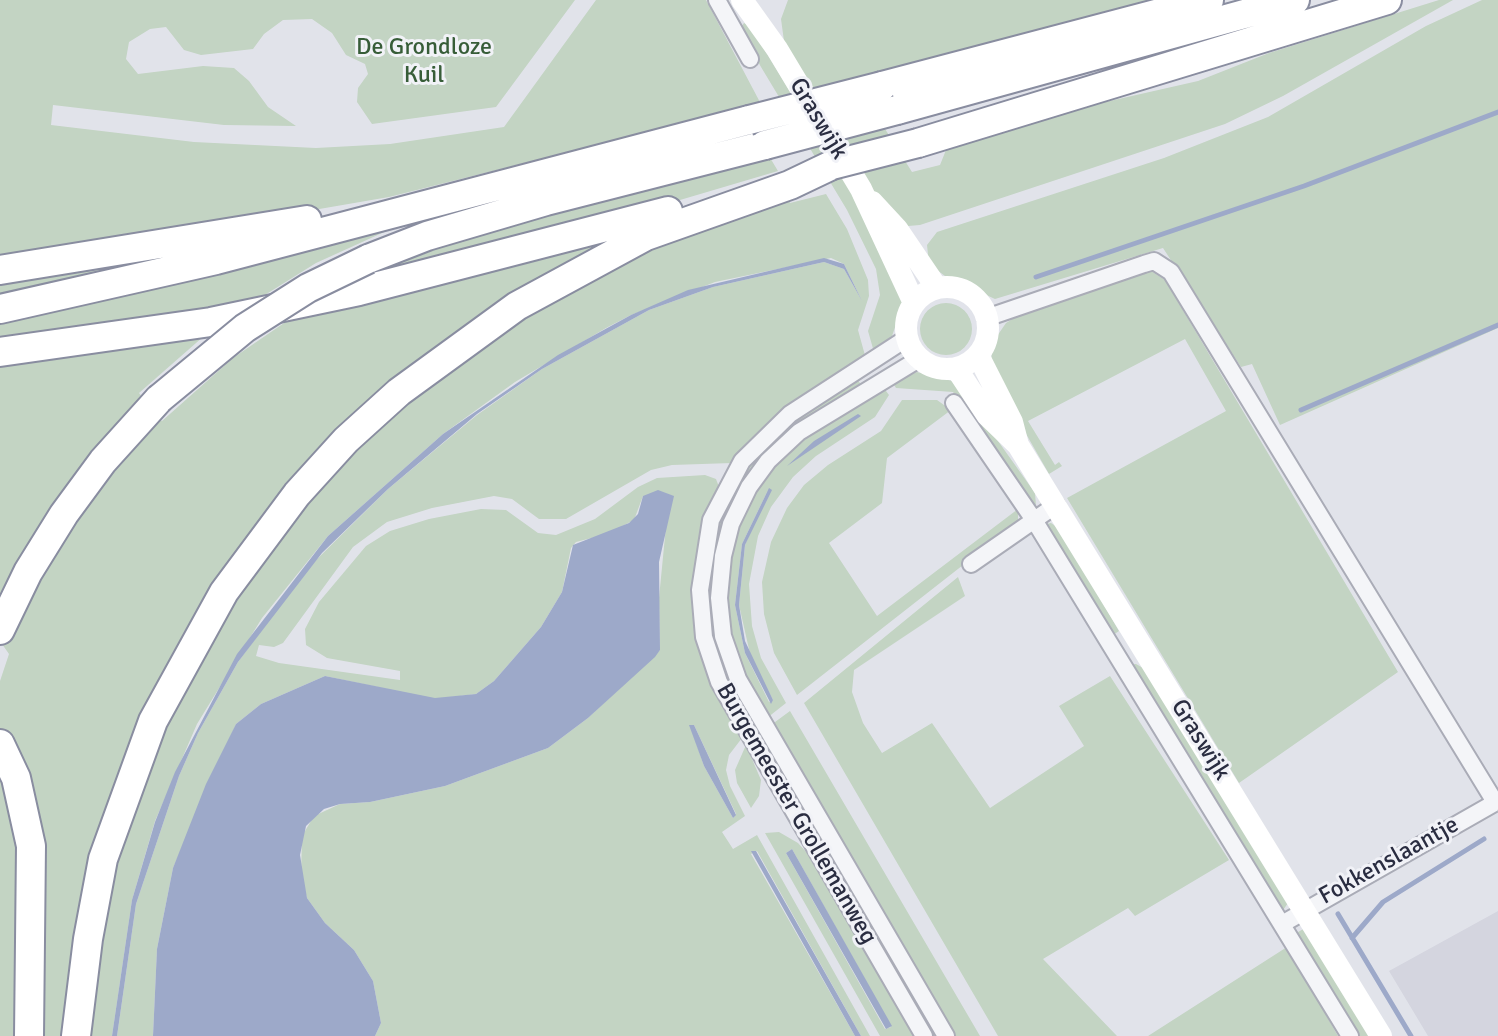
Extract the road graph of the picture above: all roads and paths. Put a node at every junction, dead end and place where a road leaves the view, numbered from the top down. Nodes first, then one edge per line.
1 (717, 0) edge
2 (1209, 0) edge
3 (1295, 0) edge
4 (1387, 0) edge
5 (748, 1) edge
6 (750, 59) dead end
7 (787, 182) junction
8 (861, 189) junction
9 (390, 215) junction
10 (0, 270) edge
11 (937, 288) junction
12 (914, 303) junction
13 (0, 309) edge
14 (986, 318) junction
15 (907, 338) junction
16 (0, 352) edge
17 (978, 355) junction
18 (919, 359) junction
19 (956, 368) junction
20 (954, 403) dead end
21 (1018, 445) junction
22 (1056, 505) junction
23 (1034, 520) junction
24 (971, 564) dead end
25 (0, 630) edge
26 (0, 744) edge
27 (1497, 802) edge
28 (1304, 908) junction
29 (1282, 924) junction
30 (29, 1036) edge
31 (76, 1036) edge
32 (924, 1036) edge
33 (946, 1036) edge
34 (1350, 1036) edge
35 (1381, 1036) edge

1 - 6 street
2 - 9 highway, bridge
3 - 25 highway, bridge
4 - 7 highway, bridge
5 - 8 main road, Graswijk
7 - 16 highway
7 - 31 highway
8 - 11 main road, Graswijk
8 - 12 main road, Graswijk
9 - 10 highway
9 - 13 highway
11 - 12 main road
11 - 14 main road
12 - 15 main road
14 - 17 main road
14 - 27 street
15 - 18 main road
15 - 32 street, Burgemeester Grollemanweg
17 - 19 main road
17 - 21 main road, Graswijk
18 - 19 main road
18 - 33 street, Burgemeester Grollemanweg
19 - 21 main road, Graswijk
20 - 23 street, Graswijk
21 - 22 main road, Graswijk
22 - 23 street
22 - 28 main road, Graswijk
23 - 24 street
23 - 29 street, Graswijk
26 - 30 highway
27 - 28 street, Fokkenslaantje
28 - 29 street, Fokkenslaantje
28 - 35 main road, Graswijk
29 - 34 street, Graswijk

